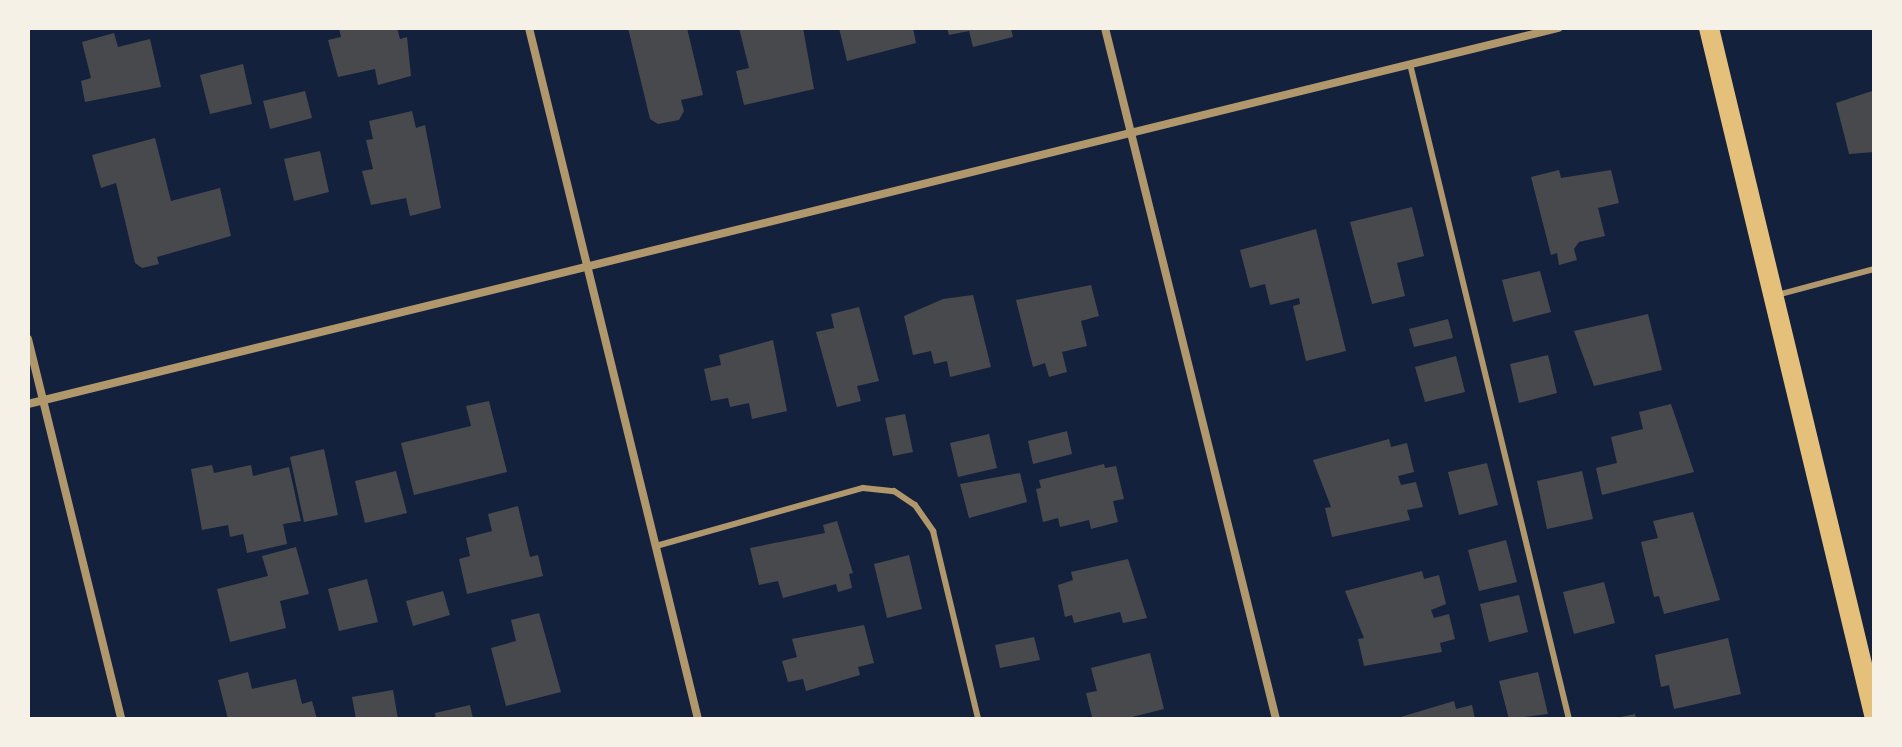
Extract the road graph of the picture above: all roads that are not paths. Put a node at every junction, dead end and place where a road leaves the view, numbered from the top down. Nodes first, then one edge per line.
1 (529, 28) edge
2 (1105, 28) edge
3 (1558, 28) edge
4 (1709, 28) edge
5 (1410, 64) junction
6 (1131, 133) junction
7 (588, 266) junction
8 (1874, 269) edge
9 (1771, 297) junction
10 (28, 339) edge
11 (43, 400) junction
12 (28, 404) edge
13 (656, 546) junction
14 (1874, 714) edge
15 (121, 719) edge
16 (698, 719) edge
17 (978, 719) edge
18 (1276, 719) edge
19 (1569, 719) edge

1 - 7 street
2 - 6 street
3 - 5 street
4 - 9 main road
5 - 6 street
5 - 19 lane
6 - 7 street
6 - 18 street
7 - 11 street
7 - 13 street
8 - 9 lane
9 - 14 main road
10 - 11 street
11 - 12 street
11 - 15 street
13 - 16 street
13 - 17 lane

